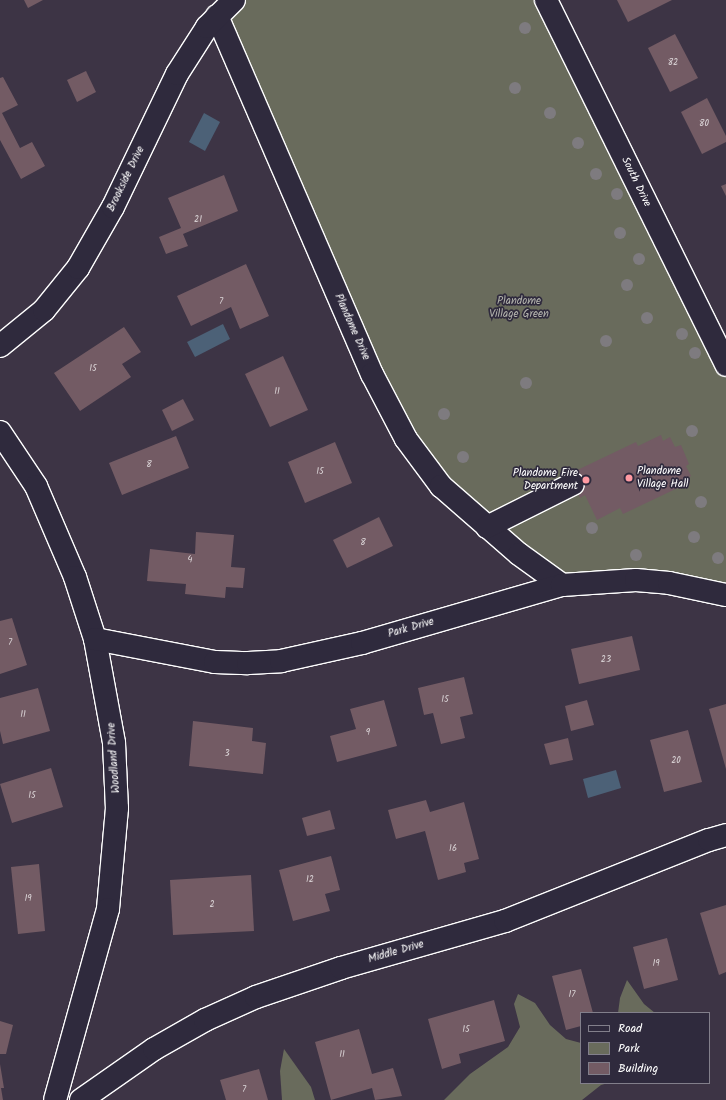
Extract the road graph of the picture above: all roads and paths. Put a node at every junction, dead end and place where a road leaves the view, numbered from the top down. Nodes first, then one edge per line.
1 (234, 0) edge
2 (546, 0) edge
3 (217, 16) junction
4 (0, 346) edge
5 (726, 365) edge
6 (0, 432) edge
7 (574, 484) dead end
8 (487, 528) junction
9 (562, 585) junction
10 (726, 595) edge
11 (95, 638) junction
12 (726, 835) edge
13 (55, 1100) edge
14 (81, 1100) edge

1 - 3 street, Brookside Drive
2 - 5 street, South Drive
3 - 4 street, Brookside Drive
3 - 8 street, Plandome Drive
6 - 11 street, Woodland Drive
7 - 8 street
8 - 9 street, Plandome Drive
9 - 10 street, Park Drive
9 - 11 street, Park Drive
11 - 13 street, Woodland Drive
12 - 14 street, Middle Drive

